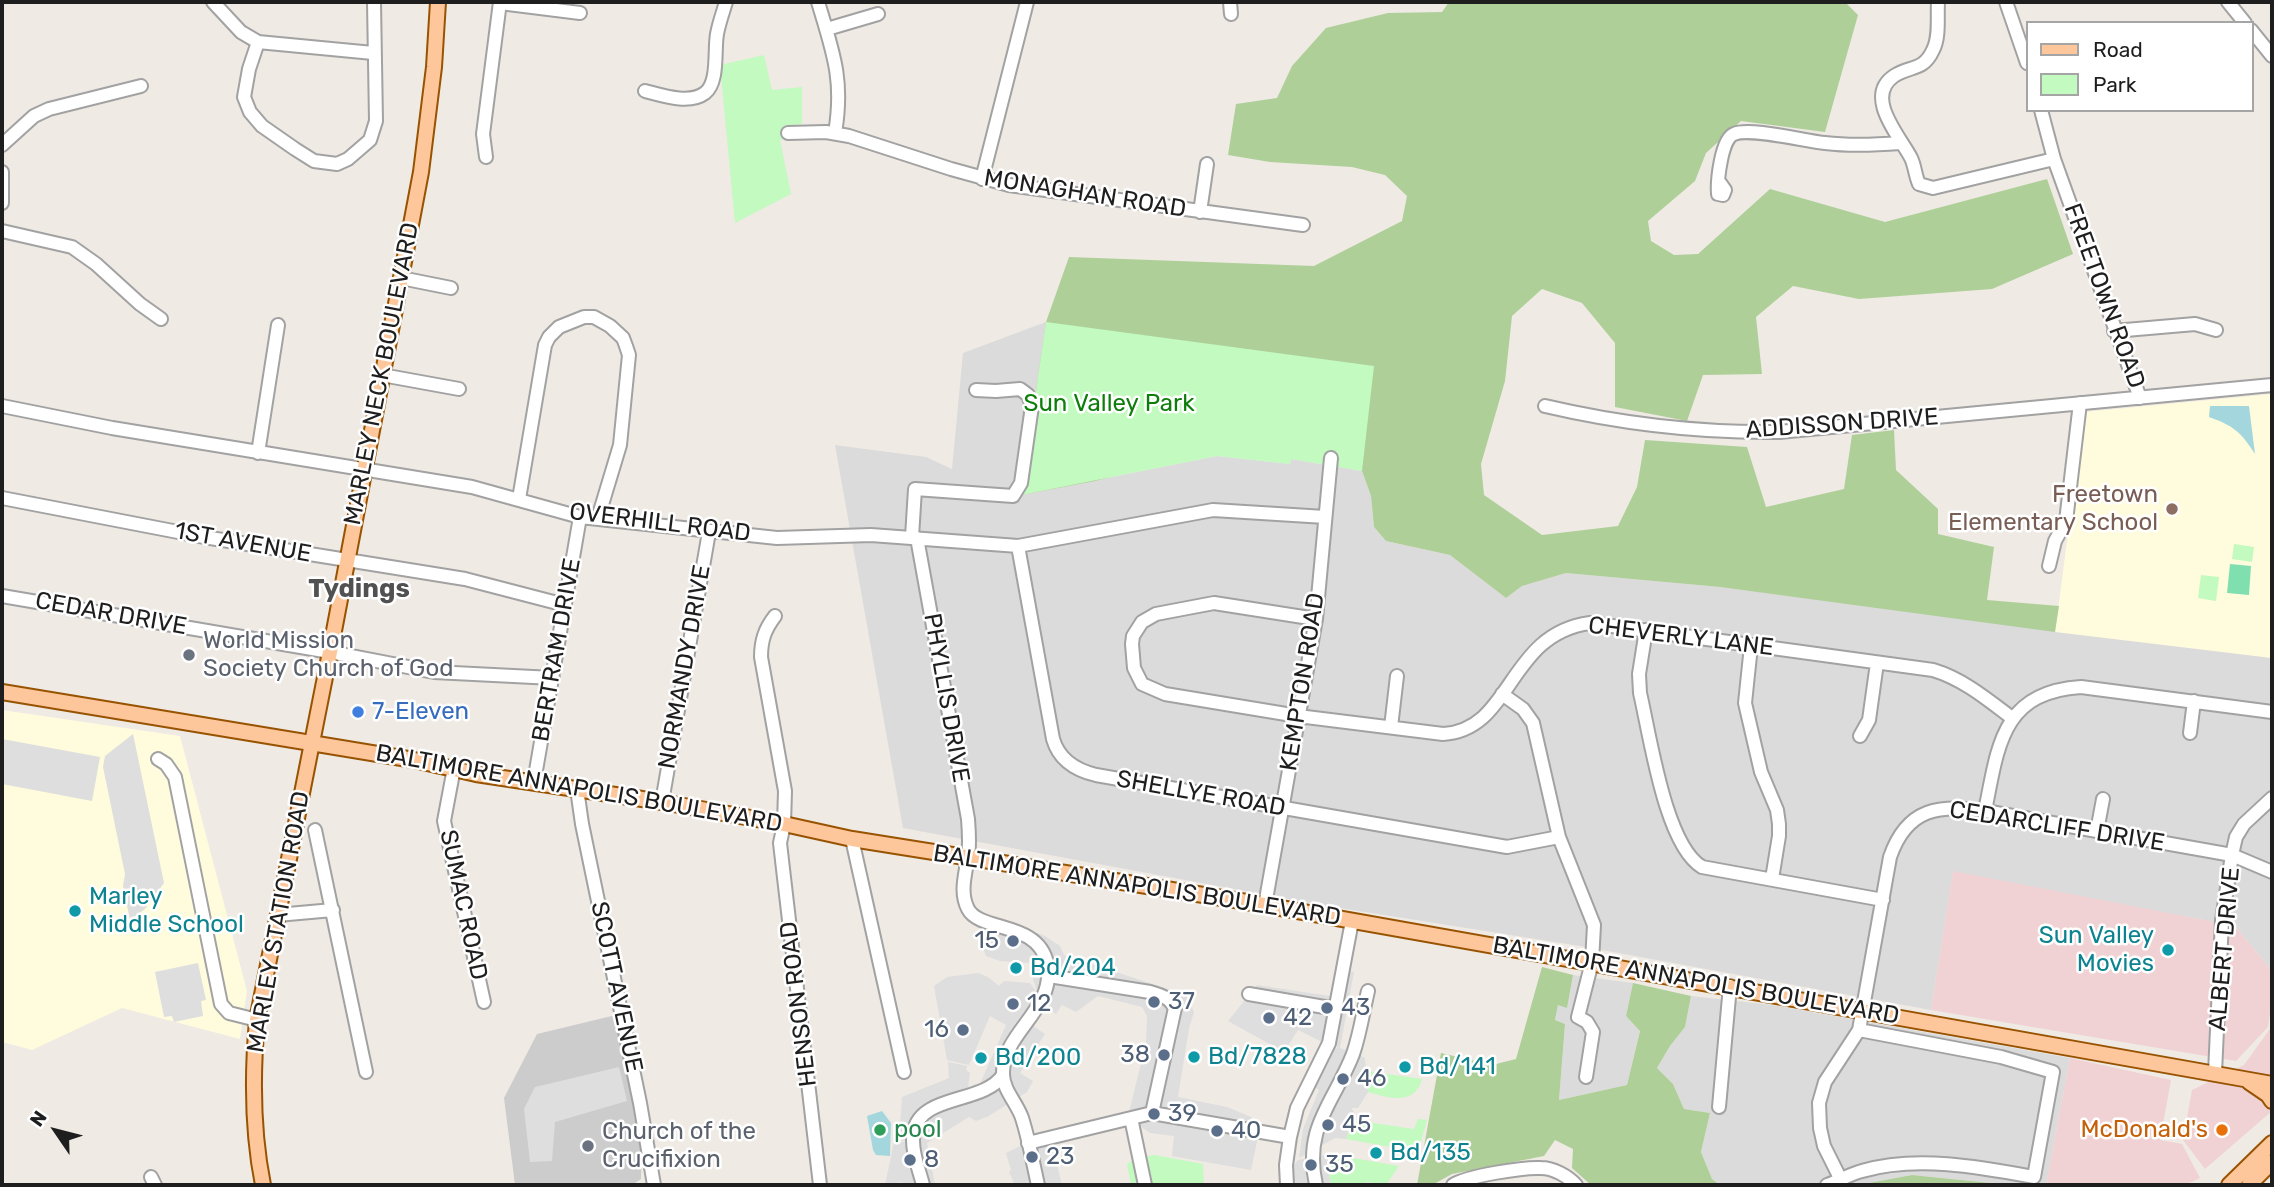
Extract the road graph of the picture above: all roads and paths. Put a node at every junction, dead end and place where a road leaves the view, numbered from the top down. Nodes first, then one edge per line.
1 (213, 2) edge
2 (374, 2) edge
3 (438, 2) edge
4 (500, 2) edge
5 (726, 2) edge
6 (818, 2) edge
7 (1027, 2) edge
8 (1938, 2) edge
9 (2007, 2) edge
10 (2228, 2) edge
11 (580, 13) dead end
12 (878, 14) dead end
13 (2243, 21) edge
14 (827, 29) junction
15 (2253, 32) edge
16 (258, 42) junction
17 (373, 53) junction
18 (2272, 56) edge
19 (2025, 57) edge
20 (141, 86) dead end
21 (645, 91) dead end
22 (2042, 112) edge
23 (788, 133) dead end
24 (835, 133) junction
25 (1900, 143) junction
26 (2, 145) edge
27 (486, 157) dead end
28 (2054, 159) junction
29 (1207, 164) dead end
30 (2, 172) edge
31 (982, 179) junction
32 (1720, 183) dead end
33 (2, 203) edge
34 (1200, 212) junction
35 (1303, 225) dead end
36 (2, 231) edge
37 (401, 278) junction
38 (451, 288) dead end
39 (161, 319) dead end
40 (278, 325) dead end
41 (2216, 330) dead end
42 (2114, 331) junction
43 (382, 375) junction
44 (2272, 385) edge
45 (459, 389) dead end
46 (976, 390) dead end
47 (2140, 398) junction
48 (2081, 403) junction
49 (2, 405) edge
50 (1545, 406) dead end
51 (258, 453) junction
52 (1331, 458) dead end
53 (363, 470) junction
54 (2, 498) edge
55 (519, 499) junction
56 (580, 517) junction
57 (1325, 517) junction
58 (598, 518) junction
59 (709, 532) junction
60 (915, 537) junction
61 (1018, 546) junction
62 (346, 561) junction
63 (2049, 566) dead end
64 (2, 596) edge
65 (565, 605) junction
66 (775, 616) dead end
67 (1316, 619) junction
68 (1646, 631) junction
69 (1751, 646) junction
70 (330, 652) junction
71 (1877, 663) junction
72 (1397, 676) dead end
73 (552, 678) junction
74 (2, 692) edge
75 (1502, 694) junction
76 (2194, 701) junction
77 (2272, 712) edge
78 (1298, 716) junction
79 (2012, 718) junction
80 (1391, 727) junction
81 (2190, 733) dead end
82 (1860, 736) dead end
83 (312, 743) junction
84 (158, 759) dead end
85 (454, 768) junction
86 (534, 782) junction
87 (577, 789) junction
88 (2272, 798) edge
89 (2103, 799) dead end
90 (662, 802) junction
91 (1283, 808) junction
92 (1985, 811) junction
93 (785, 824) junction
94 (314, 830) dead end
95 (2097, 831) junction
96 (1559, 837) junction
97 (852, 839) junction
98 (2232, 855) junction
99 (968, 858) junction
100 (2272, 872) edge
101 (1772, 879) junction
102 (1883, 900) junction
103 (1265, 905) junction
104 (333, 910) junction
105 (277, 915) junction
106 (1352, 920) junction
107 (1592, 962) junction
108 (1049, 976) junction
109 (1730, 986) junction
110 (1368, 991) dead end
111 (1249, 994) dead end
112 (484, 1002) dead end
113 (1336, 1009) junction
114 (1863, 1010) junction
115 (257, 1020) junction
116 (1859, 1030) junction
117 (2005, 1035) junction
118 (2001, 1057) junction
119 (1317, 1070) junction
120 (366, 1072) dead end
121 (904, 1072) dead end
122 (2215, 1073) junction
123 (1003, 1074) junction
124 (1586, 1077) dead end
125 (2245, 1079) junction
126 (1340, 1082) junction
127 (2272, 1084) edge
128 (2272, 1101) edge
129 (1718, 1107) dead end
130 (1152, 1113) junction
131 (1131, 1118) junction
132 (1290, 1137) junction
133 (2272, 1137) edge
134 (1028, 1143) junction
135 (2269, 1152) edge
136 (1489, 1180) edge
137 (1841, 1180) junction
138 (263, 1185) edge
139 (654, 1185) edge
140 (820, 1185) edge
141 (923, 1185) edge
142 (1038, 1185) edge
143 (1146, 1185) edge
144 (1287, 1185) edge
145 (1315, 1185) edge
146 (1453, 1185) edge
147 (1576, 1185) edge
148 (1827, 1185) edge
149 (2229, 1185) edge
150 (2249, 1185) edge

1 - 16 street
2 - 17 street
3 - 37 main road, MARLEY NECK BOULEVARD
4 - 11 street
4 - 27 street
5 - 21 street
6 - 14 street
7 - 31 street
8 - 25 street
9 - 19 street
10 - 13 street
12 - 14 street
14 - 24 street
15 - 18 street
16 - 17 street
16 - 17 street
20 - 26 street
22 - 28 street, FREETOWN ROAD
23 - 24 street, MONAGHAN ROAD
24 - 31 street, MONAGHAN ROAD
25 - 28 street
25 - 32 street
28 - 42 street, FREETOWN ROAD
29 - 34 street
30 - 33 street
31 - 34 street, MONAGHAN ROAD
34 - 35 street, MONAGHAN ROAD
36 - 39 street
37 - 38 street
37 - 43 main road, MARLEY NECK BOULEVARD
40 - 51 street
41 - 42 street
42 - 47 street, FREETOWN ROAD
43 - 45 street
43 - 53 main road, MARLEY NECK BOULEVARD
44 - 47 street, FREETOWN ROAD
46 - 60 street, PHYLLIS DRIVE
47 - 48 street, ADDISSON DRIVE
48 - 50 street, ADDISSON DRIVE
48 - 63 street
49 - 51 street, OVERHILL ROAD
51 - 53 street, OVERHILL ROAD
52 - 57 street, KEMPTON ROAD
53 - 55 street, OVERHILL ROAD
53 - 62 main road, MARLEY NECK BOULEVARD
54 - 62 street, 1ST AVENUE
55 - 56 street, OVERHILL ROAD
55 - 58 street
56 - 58 street, OVERHILL ROAD
56 - 65 street, BERTRAM DRIVE
57 - 61 street, OVERHILL ROAD
57 - 67 street, KEMPTON ROAD
58 - 59 street, OVERHILL ROAD
59 - 60 street, OVERHILL ROAD
59 - 90 street, NORMANDY DRIVE
60 - 61 street, OVERHILL ROAD
60 - 99 street, PHYLLIS DRIVE
61 - 91 street, SHELLYE ROAD
62 - 65 street, 1ST AVENUE
62 - 70 main road, MARLEY NECK BOULEVARD
64 - 70 street, CEDAR DRIVE
65 - 73 street, BERTRAM DRIVE
66 - 93 street, HENSON ROAD
67 - 78 street, KEMPTON ROAD
67 - 78 street, CHEVERLY LANE
68 - 69 street, CHEVERLY LANE
68 - 75 street, CHEVERLY LANE
68 - 101 street
69 - 71 street, CHEVERLY LANE
69 - 101 street
70 - 73 street, CEDAR DRIVE
70 - 83 main road, MARLEY NECK BOULEVARD
71 - 79 street, CHEVERLY LANE
71 - 82 street
72 - 80 street
73 - 86 street, BERTRAM DRIVE
74 - 83 main road, BALTIMORE ANNAPOLIS BOULEVARD
75 - 80 street, CHEVERLY LANE
75 - 96 street
76 - 77 street
76 - 79 street
76 - 81 street
78 - 80 street, CHEVERLY LANE
78 - 91 street, KEMPTON ROAD
79 - 92 street
83 - 85 main road, BALTIMORE ANNAPOLIS BOULEVARD
83 - 105 main road, MARLEY STATION ROAD
84 - 115 street
85 - 86 main road, BALTIMORE ANNAPOLIS BOULEVARD
85 - 112 street, SUMAC ROAD
86 - 87 main road, BALTIMORE ANNAPOLIS BOULEVARD
87 - 90 main road, BALTIMORE ANNAPOLIS BOULEVARD
87 - 139 street, SCOTT AVENUE
88 - 98 street, ALBERT DRIVE
89 - 95 street
90 - 93 main road, BALTIMORE ANNAPOLIS BOULEVARD
91 - 96 street, SHELLYE ROAD
91 - 103 street, KEMPTON ROAD
92 - 95 street, CEDARCLIFF DRIVE
92 - 102 street, CEDARCLIFF DRIVE
93 - 97 main road, BALTIMORE ANNAPOLIS BOULEVARD
93 - 140 street, HENSON ROAD
94 - 104 street
95 - 98 street, CEDARCLIFF DRIVE
96 - 107 street
97 - 99 main road, BALTIMORE ANNAPOLIS BOULEVARD
97 - 121 street
98 - 100 street, CEDARCLIFF DRIVE
98 - 122 street, ALBERT DRIVE
99 - 103 main road, BALTIMORE ANNAPOLIS BOULEVARD
99 - 108 street, PHYLLIS DRIVE
101 - 102 street
102 - 114 street, CEDARCLIFF DRIVE
103 - 106 main road, BALTIMORE ANNAPOLIS BOULEVARD
104 - 105 street
104 - 120 street
105 - 115 main road, MARLEY STATION ROAD
106 - 107 main road, BALTIMORE ANNAPOLIS BOULEVARD
106 - 113 street
107 - 109 main road, BALTIMORE ANNAPOLIS BOULEVARD
107 - 124 street
108 - 123 street
108 - 130 street
109 - 114 main road, BALTIMORE ANNAPOLIS BOULEVARD
109 - 129 street
110 - 126 street
111 - 113 street
113 - 119 street
114 - 116 street, CEDARCLIFF DRIVE
114 - 117 main road, BALTIMORE ANNAPOLIS BOULEVARD
115 - 138 main road, MARLEY STATION ROAD
116 - 118 street
116 - 137 street
117 - 118 street
117 - 122 main road, BALTIMORE ANNAPOLIS BOULEVARD
118 - 137 street
119 - 126 street
119 - 132 street
122 - 125 main road, BALTIMORE ANNAPOLIS BOULEVARD
123 - 134 street
123 - 141 street
125 - 127 main road, BALTIMORE ANNAPOLIS BOULEVARD
125 - 128 main road
126 - 145 street
130 - 131 street
130 - 132 street
131 - 134 street
131 - 143 street
132 - 144 street
133 - 135 main road
134 - 142 street
135 - 149 main road
135 - 150 main road
136 - 146 street
136 - 147 street
137 - 148 street

